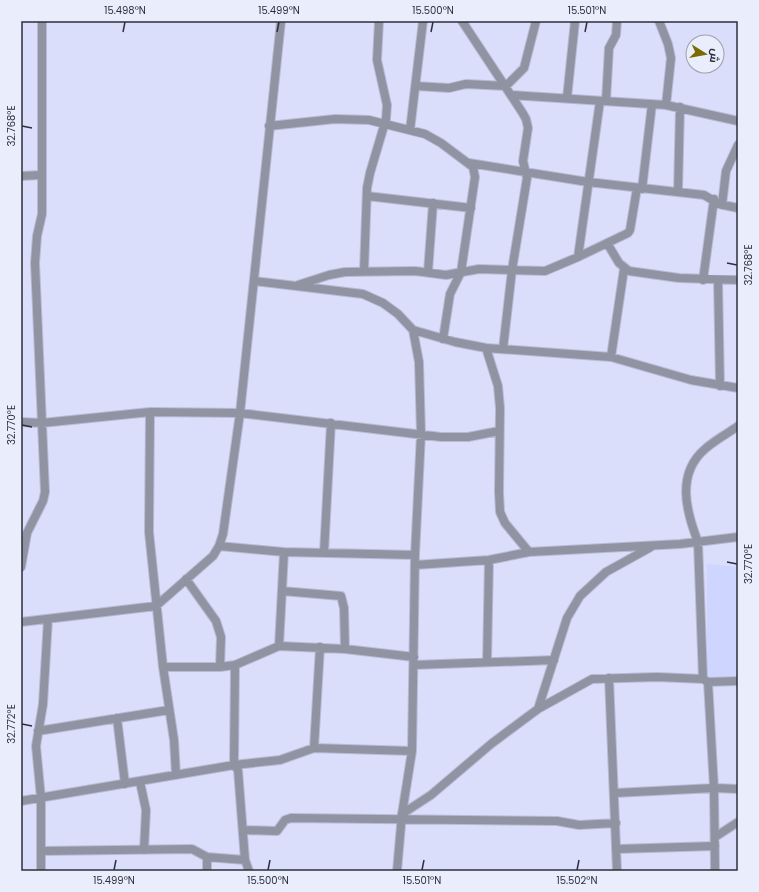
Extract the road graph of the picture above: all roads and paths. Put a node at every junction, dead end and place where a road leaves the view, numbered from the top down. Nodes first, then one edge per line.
1 (42, 21) edge
2 (273, 21) edge
3 (379, 21) edge
4 (423, 21) edge
5 (462, 21) edge
6 (536, 21) edge
7 (575, 21) edge
8 (617, 21) edge
9 (659, 21) edge
10 (281, 24) edge
11 (416, 86) junction
12 (506, 86) junction
13 (512, 95) junction
14 (567, 98) junction
15 (603, 101) junction
16 (652, 104) junction
17 (666, 105) junction
18 (680, 107) junction
19 (738, 121) edge
20 (384, 124) junction
21 (269, 126) junction
22 (410, 130) junction
23 (738, 145) edge
24 (469, 163) junction
25 (527, 173) junction
26 (41, 175) junction
27 (21, 176) edge
28 (588, 182) junction
29 (639, 188) junction
30 (678, 192) junction
31 (367, 196) junction
32 (714, 199) junction
33 (433, 203) junction
34 (722, 205) junction
35 (471, 208) junction
36 (738, 208) edge
37 (607, 243) junction
38 (578, 257) junction
39 (624, 269) junction
40 (512, 270) junction
41 (364, 271) junction
42 (428, 272) junction
43 (461, 272) junction
44 (703, 280) junction
45 (718, 280) junction
46 (738, 280) edge
47 (254, 281) junction
48 (295, 286) junction
49 (413, 330) junction
50 (443, 339) junction
51 (486, 348) junction
52 (503, 349) junction
53 (611, 356) junction
54 (720, 386) junction
55 (738, 388) edge
56 (150, 412) junction
57 (240, 413) junction
58 (21, 422) edge
59 (42, 423) junction
60 (331, 424) junction
61 (738, 426) edge
62 (499, 431) junction
63 (420, 434) junction
64 (738, 537) edge
65 (698, 542) junction
66 (219, 546) junction
67 (653, 546) junction
68 (284, 552) junction
69 (529, 552) junction
70 (324, 553) junction
71 (415, 555) junction
72 (489, 560) junction
73 (415, 565) junction
74 (21, 567) edge
75 (186, 579) junction
76 (282, 591) junction
77 (156, 606) junction
78 (48, 619) junction
79 (21, 622) edge
80 (279, 646) junction
81 (320, 648) junction
82 (344, 649) junction
83 (554, 660) junction
84 (414, 661) junction
85 (487, 662) junction
86 (235, 664) junction
87 (163, 667) junction
88 (220, 667) junction
89 (609, 678) junction
90 (705, 680) junction
91 (738, 681) edge
92 (538, 709) junction
93 (169, 710) junction
94 (117, 718) junction
95 (38, 731) junction
96 (314, 748) junction
97 (412, 751) junction
98 (234, 765) junction
99 (176, 775) junction
100 (140, 782) junction
101 (125, 784) junction
102 (714, 788) junction
103 (738, 789) edge
104 (615, 794) junction
105 (41, 798) junction
106 (21, 801) edge
107 (402, 817) junction
108 (616, 822) junction
109 (738, 822) edge
110 (243, 830) junction
111 (715, 837) junction
112 (715, 846) junction
113 (617, 849) junction
114 (144, 850) junction
115 (41, 851) junction
116 (206, 857) junction
117 (245, 860) junction
118 (41, 871) edge
119 (206, 871) edge
120 (249, 871) edge
121 (397, 871) edge
122 (617, 871) edge
123 (715, 871) edge

1 - 26 street
2 - 10 street
3 - 20 street
4 - 11 street
5 - 12 street
6 - 12 street
7 - 14 street
8 - 15 street
9 - 17 street
10 - 21 street
11 - 12 street
11 - 22 street
12 - 13 street
13 - 14 street
13 - 25 street
14 - 15 street
15 - 16 street
15 - 28 street
16 - 17 street
16 - 29 street
17 - 18 street
18 - 19 street
18 - 30 street
20 - 21 street
20 - 22 street
20 - 31 street
21 - 47 street
22 - 24 street
23 - 34 street
24 - 25 street
24 - 35 street
25 - 28 street
25 - 40 street
26 - 27 street
26 - 59 street
28 - 29 street
28 - 38 street
29 - 30 street
29 - 37 street
30 - 32 street
31 - 33 street
31 - 41 street
32 - 34 street
32 - 44 street
33 - 35 street
33 - 42 street
34 - 36 street
35 - 43 street
37 - 38 street
37 - 39 street
38 - 40 street
39 - 44 street
39 - 53 street
40 - 43 street
40 - 52 street
41 - 42 street
41 - 48 street
42 - 43 street
43 - 50 street
44 - 45 street
45 - 46 street
45 - 54 street
47 - 48 street
47 - 57 street
48 - 49 street
49 - 50 street
49 - 63 street
50 - 51 street
51 - 52 street
51 - 62 street
52 - 53 street
53 - 54 street
54 - 55 street
56 - 57 street
56 - 59 street
56 - 77 street
57 - 60 street
57 - 66 street
58 - 59 street
59 - 74 street
60 - 63 street
60 - 70 street
61 - 65 street
62 - 63 street
62 - 69 street
63 - 71 street
64 - 65 street
65 - 67 street
65 - 90 street
66 - 68 street
66 - 75 street
67 - 69 street
67 - 83 street
68 - 70 street
68 - 76 street
69 - 72 street
70 - 71 street
71 - 73 street
72 - 73 street
72 - 85 street
73 - 84 street
75 - 77 street
75 - 88 street
76 - 80 street
76 - 82 street
77 - 78 street
77 - 87 street
78 - 79 street
78 - 95 street
80 - 81 street
80 - 86 street
81 - 82 street
81 - 96 street
82 - 84 street
83 - 85 street
83 - 92 street
84 - 85 street
84 - 97 street
86 - 88 street
86 - 98 street
87 - 88 street
87 - 93 street
89 - 90 street
89 - 92 street
89 - 104 street
90 - 91 street
90 - 102 street
92 - 107 street
93 - 94 street
93 - 99 street
94 - 95 street
94 - 101 street
95 - 105 street
96 - 97 street
96 - 98 street
97 - 107 street
98 - 99 street
98 - 110 street
99 - 100 street
100 - 101 street
100 - 114 street
101 - 105 street
102 - 103 street
102 - 104 street
102 - 111 street
104 - 108 street
105 - 106 street
105 - 115 street
107 - 108 street
107 - 110 street
107 - 121 street
108 - 113 street
109 - 111 street
110 - 117 street
111 - 112 street
112 - 113 street
112 - 123 street
113 - 122 street
114 - 115 street
114 - 116 street
115 - 118 street
116 - 117 street
116 - 119 street
117 - 120 street

